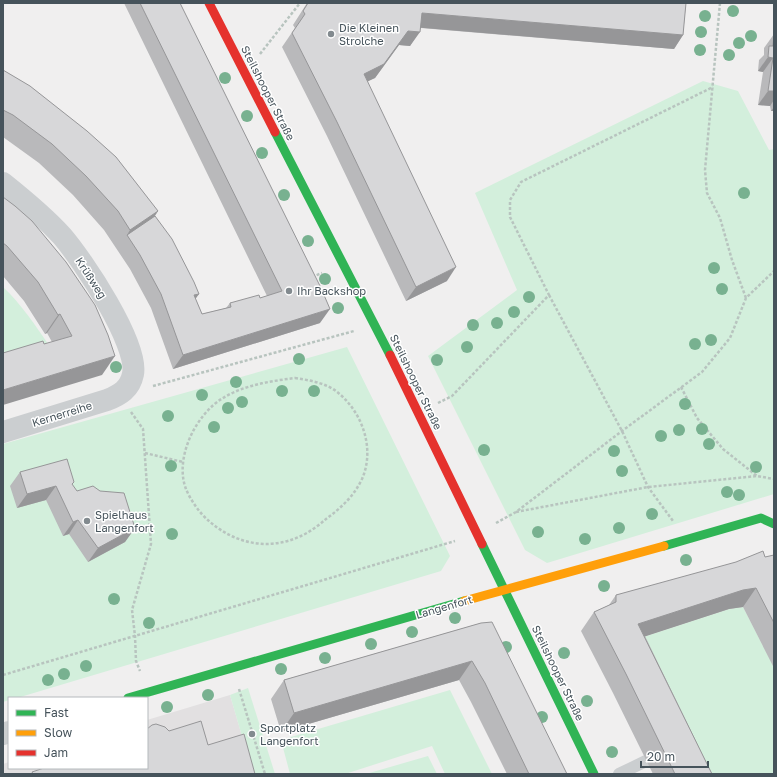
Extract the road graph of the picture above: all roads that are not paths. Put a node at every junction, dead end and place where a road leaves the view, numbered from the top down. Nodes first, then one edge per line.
1 (209, 3) edge
2 (3, 183) edge
3 (120, 395) joint
4 (3, 432) edge
5 (774, 524) edge
6 (504, 589) junction
7 (132, 697) edge
8 (646, 761) dead end
9 (594, 774) edge
10 (619, 774) edge

1 - 6 street, Steilshooper Straße
2 - 3 street, Krüßweg
3 - 4 street, Kernerreihe
5 - 6 street, Langenfort
6 - 7 street, Langenfort
6 - 9 street, Steilshooper Straße
8 - 10 lane

